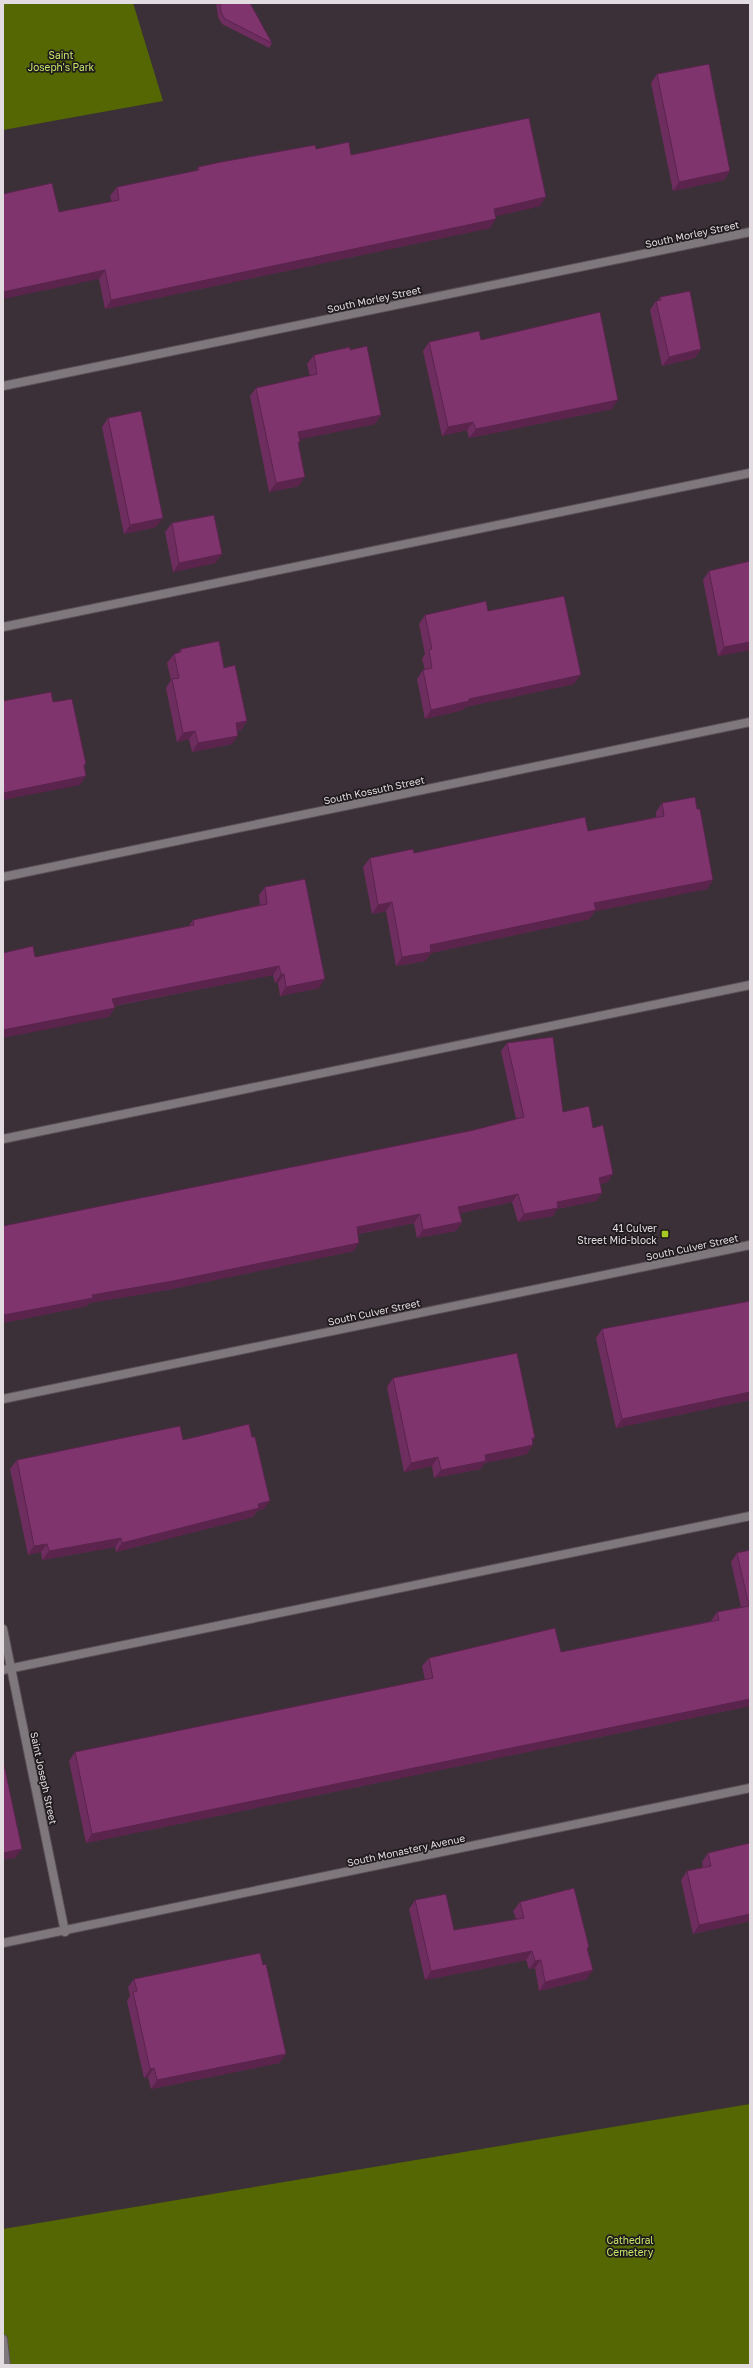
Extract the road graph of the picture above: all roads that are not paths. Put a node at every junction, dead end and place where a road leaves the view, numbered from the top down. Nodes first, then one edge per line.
1 (750, 232) edge
2 (3, 386) edge
3 (750, 473) edge
4 (3, 627) edge
5 (750, 722) edge
6 (3, 877) edge
7 (750, 985) edge
8 (3, 1139) edge
9 (750, 1245) edge
10 (3, 1399) edge
11 (750, 1516) edge
12 (3, 1629) edge
13 (7, 1670) edge
14 (750, 1788) edge
15 (65, 1932) junction
16 (3, 1943) edge
17 (3, 2339) edge
18 (6, 2365) edge

1 - 2 street, South Morley Street
3 - 4 street
5 - 6 street, South Kossuth Street
7 - 8 street
9 - 10 street, South Culver Street
11 - 13 street
12 - 13 street, Saint Joseph Street
13 - 15 street, Saint Joseph Street
14 - 15 street, South Monastery Avenue
15 - 16 street, South Monastery Avenue
17 - 18 street

